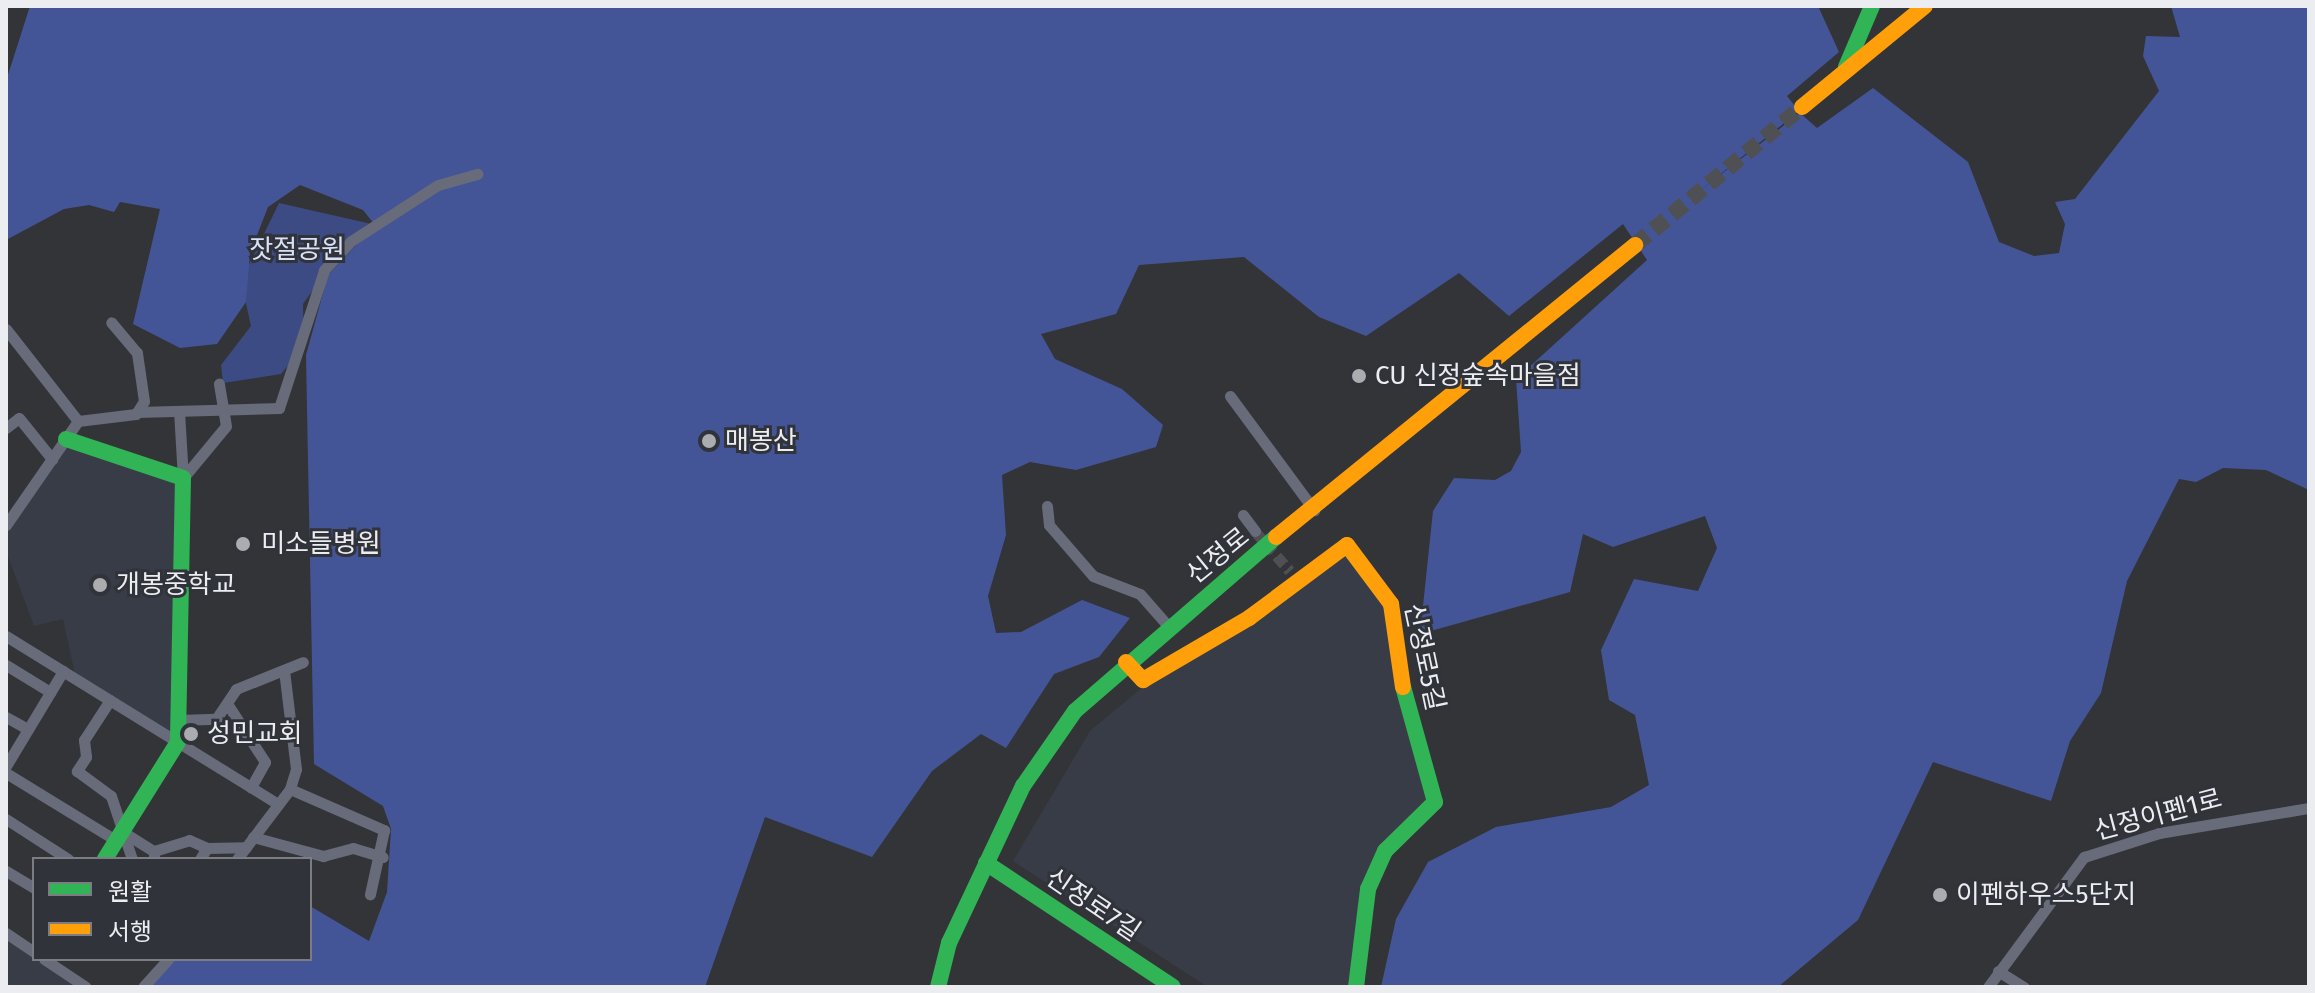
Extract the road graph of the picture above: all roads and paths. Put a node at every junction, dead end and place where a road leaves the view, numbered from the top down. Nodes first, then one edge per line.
1 (1872, 6) edge
2 (1916, 9) edge
3 (1842, 75) junction
4 (1802, 107) tunnel mouth
5 (477, 174) dead end
6 (1635, 245) tunnel mouth
7 (111, 322) dead end
8 (6, 329) edge
9 (219, 384) dead end
10 (1230, 396) dead end
11 (223, 410) junction
12 (179, 411) junction
13 (137, 412) junction
14 (78, 421) junction
15 (6, 428) edge
16 (66, 439) junction
17 (52, 459) junction
18 (183, 478) junction
19 (1047, 506) dead end
20 (1314, 510) junction
21 (1243, 515) dead end
22 (8, 519) edge
23 (1255, 531) tunnel mouth
24 (1169, 627) junction
25 (6, 636) edge
26 (303, 662) dead end
27 (1126, 662) junction
28 (6, 665) edge
29 (284, 670) junction
30 (63, 671) junction
31 (50, 692) junction
32 (110, 700) junction
33 (228, 705) junction
34 (6, 717) edge
35 (178, 720) junction
36 (28, 729) junction
37 (178, 742) junction
38 (6, 766) edge
39 (6, 773) edge
40 (251, 787) junction
41 (290, 789) junction
42 (276, 803) junction
43 (2309, 808) edge
44 (6, 819) edge
45 (120, 836) junction
46 (249, 842) junction
47 (204, 853) edge
48 (154, 855) edge
49 (65, 857) edge
50 (106, 857) edge
51 (131, 857) edge
52 (238, 857) edge
53 (383, 857) junction
54 (986, 863) junction
55 (6, 871) edge
56 (32, 887) edge
57 (370, 894) dead end
58 (6, 933) edge
59 (32, 951) edge
60 (47, 961) edge
61 (166, 961) edge
62 (1998, 971) junction
63 (86, 987) edge
64 (143, 987) edge
65 (938, 987) edge
66 (1173, 987) edge
67 (1356, 987) edge
68 (1988, 987) edge
69 (2024, 987) edge

1 - 3 street
2 - 3 street
3 - 4 street
5 - 11 street
6 - 20 street, 신정로
7 - 13 street
8 - 14 street
9 - 11 street
10 - 20 street
11 - 12 street
11 - 18 street
12 - 13 street
12 - 18 street
13 - 14 street
14 - 16 street
15 - 17 street
16 - 17 street
16 - 18 street
17 - 22 street
18 - 35 street
19 - 24 street
20 - 24 street, 신정로
21 - 23 street
24 - 27 street, 신정로
25 - 30 street
26 - 29 street
27 - 54 street, 신정로
27 - 67 street, 신정로5길
28 - 31 street
29 - 33 street
29 - 41 street
30 - 31 street
30 - 32 street
31 - 36 street
32 - 37 street
32 - 45 street
33 - 35 street
33 - 40 street
34 - 36 street
35 - 37 street
36 - 38 street
37 - 40 street
37 - 45 street
39 - 45 street
40 - 42 street
41 - 42 street
41 - 53 street
42 - 46 street
43 - 62 street, 신정이펜1로
44 - 49 street
45 - 48 street
45 - 50 street
45 - 51 street
46 - 47 street
46 - 52 street
46 - 53 street
47 - 48 street
53 - 57 street
54 - 65 street, 신정로
54 - 66 street, 신정로7길
55 - 56 street
58 - 59 street
60 - 63 street
61 - 64 street
62 - 68 street, 신정이펜1로
62 - 69 street

